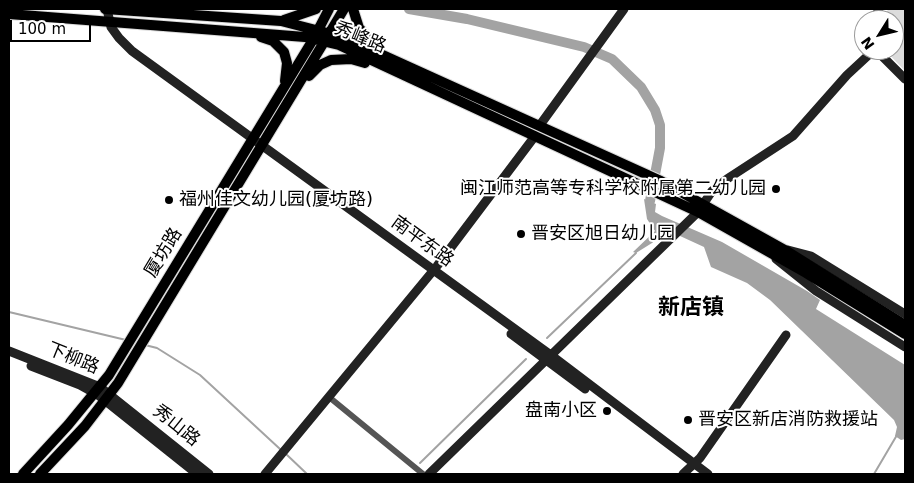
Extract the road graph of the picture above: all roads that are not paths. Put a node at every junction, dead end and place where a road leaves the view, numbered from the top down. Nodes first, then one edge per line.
1 (105, 9) edge
2 (316, 9) edge
3 (329, 9) edge
4 (624, 9) edge
5 (348, 10) edge
6 (9, 14) edge
7 (106, 20) junction
8 (281, 20) junction
9 (243, 32) junction
10 (316, 34) junction
11 (328, 36) junction
12 (390, 57) junction
13 (864, 60) edge
14 (885, 60) edge
15 (391, 68) junction
16 (905, 79) edge
17 (285, 85) junction
18 (296, 89) junction
19 (540, 125) junction
20 (534, 136) junction
21 (256, 143) junction
22 (701, 208) junction
23 (765, 250) junction
24 (785, 250) junction
25 (809, 269) junction
26 (432, 272) junction
27 (905, 314) edge
28 (905, 325) edge
29 (905, 334) edge
30 (786, 335) dead end
31 (905, 346) edge
32 (9, 351) edge
33 (9, 357) edge
34 (549, 358) junction
35 (98, 390) junction
36 (108, 397) junction
37 (329, 397) junction
38 (119, 405) junction
39 (692, 465) junction
40 (23, 474) edge
41 (40, 474) edge
42 (197, 474) edge
43 (209, 474) edge
44 (265, 474) edge
45 (424, 474) edge
46 (429, 474) edge
47 (683, 474) edge
48 (700, 474) edge
49 (708, 474) edge

1 - 7 main road, 南平东路
1 - 8 main road, 秀峰路
2 - 8 main road
3 - 10 main road, 厦坊路
4 - 19 main road
5 - 11 main road, 厦坊路
5 - 12 main road
6 - 7 main road, 秀峰路
7 - 9 main road, 秀峰路
7 - 21 main road, 南平东路
8 - 10 main road, 秀峰路
9 - 10 main road, 秀峰路
9 - 17 main road
10 - 11 main road, 秀峰路
10 - 17 main road, 厦坊路
11 - 12 main road, 秀峰路
11 - 15 main road, 秀峰路
11 - 18 main road, 厦坊路
12 - 19 main road, 秀峰路
13 - 22 main road
14 - 16 main road
15 - 18 main road
15 - 20 main road, 秀峰路
17 - 21 main road, 厦坊路
18 - 21 main road, 厦坊路
19 - 22 main road, 秀峰路
20 - 22 main road, 秀峰路
20 - 26 main road
21 - 26 main road, 南平东路
21 - 35 main road, 厦坊路
21 - 36 main road, 厦坊路
22 - 23 main road
22 - 24 main road
22 - 34 main road
23 - 25 main road
23 - 31 main road
24 - 25 main road
24 - 27 main road
25 - 28 main road
25 - 29 main road
26 - 34 main road, 南平东路
26 - 37 main road
30 - 39 main road
32 - 35 main road, 下柳路
33 - 35 main road, 下柳路
34 - 39 main road, 南平东路
34 - 46 main road
35 - 36 main road, 下柳路
35 - 40 main road, 厦坊路
36 - 38 main road, 下柳路
36 - 41 main road, 厦坊路
37 - 44 main road
37 - 45 street
38 - 42 main road, 秀山路
38 - 43 main road, 秀山路
39 - 47 main road
39 - 48 main road, 南平东路
39 - 49 main road, 南平东路

